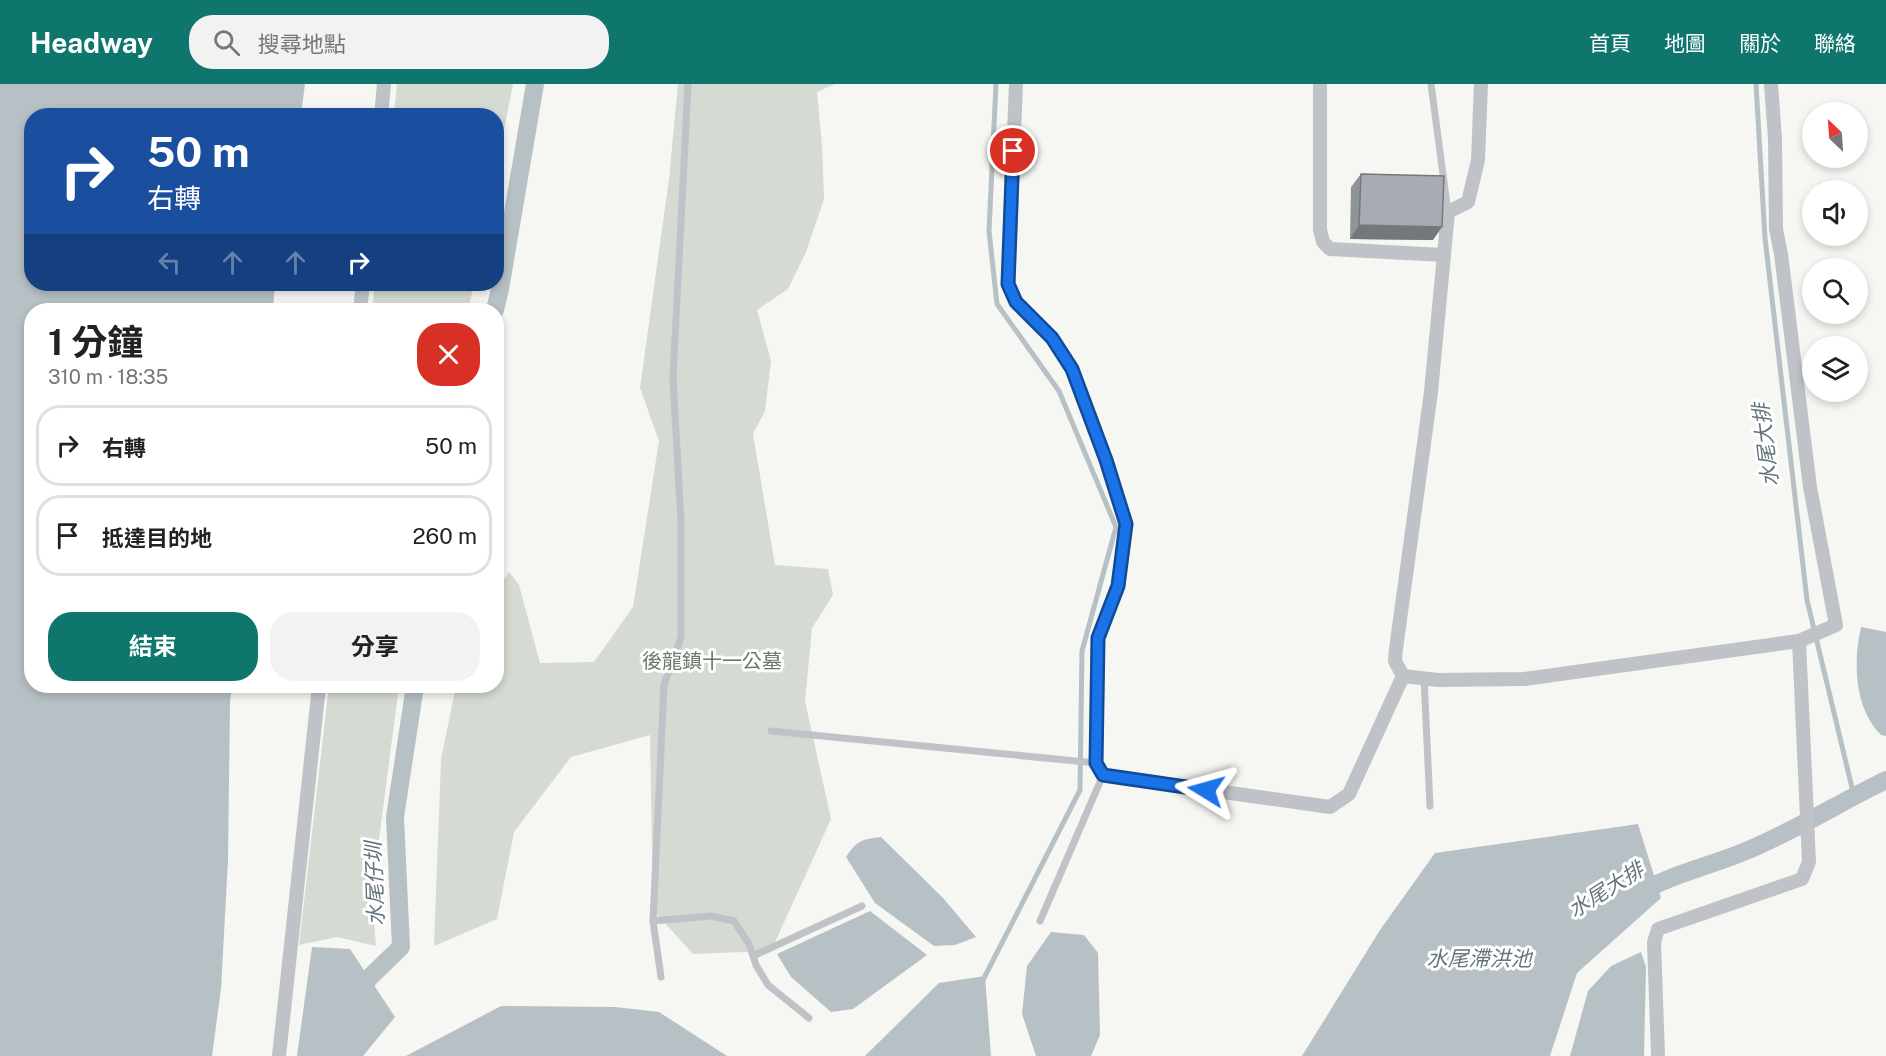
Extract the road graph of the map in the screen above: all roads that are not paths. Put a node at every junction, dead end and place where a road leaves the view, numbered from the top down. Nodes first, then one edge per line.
1 (384, 84) edge
2 (688, 84) edge
3 (1016, 84) edge
4 (1320, 84) edge
5 (1431, 84) edge
6 (1482, 84) edge
7 (1771, 84) edge
8 (382, 108) edge
9 (1448, 212) junction
10 (1444, 255) junction
11 (1810, 637) junction
12 (1403, 675) junction
13 (1424, 678) junction
14 (318, 693) edge
15 (771, 731) dead end
16 (1096, 767) junction
17 (1430, 806) dead end
18 (862, 906) dead end
19 (652, 921) junction
20 (1040, 921) dead end
21 (753, 956) junction
22 (661, 977) dead end
23 (809, 1018) dead end
24 (279, 1056) edge
25 (1658, 1056) edge

1 - 8 street
2 - 19 lane
3 - 16 street
4 - 10 street
5 - 9 lane
6 - 9 street
7 - 11 street
9 - 10 street
10 - 12 street
11 - 13 street
11 - 25 street
12 - 13 street
12 - 16 street
13 - 17 lane
14 - 24 street
15 - 16 lane
16 - 20 lane
18 - 21 lane
19 - 21 lane
19 - 22 lane
21 - 23 lane

